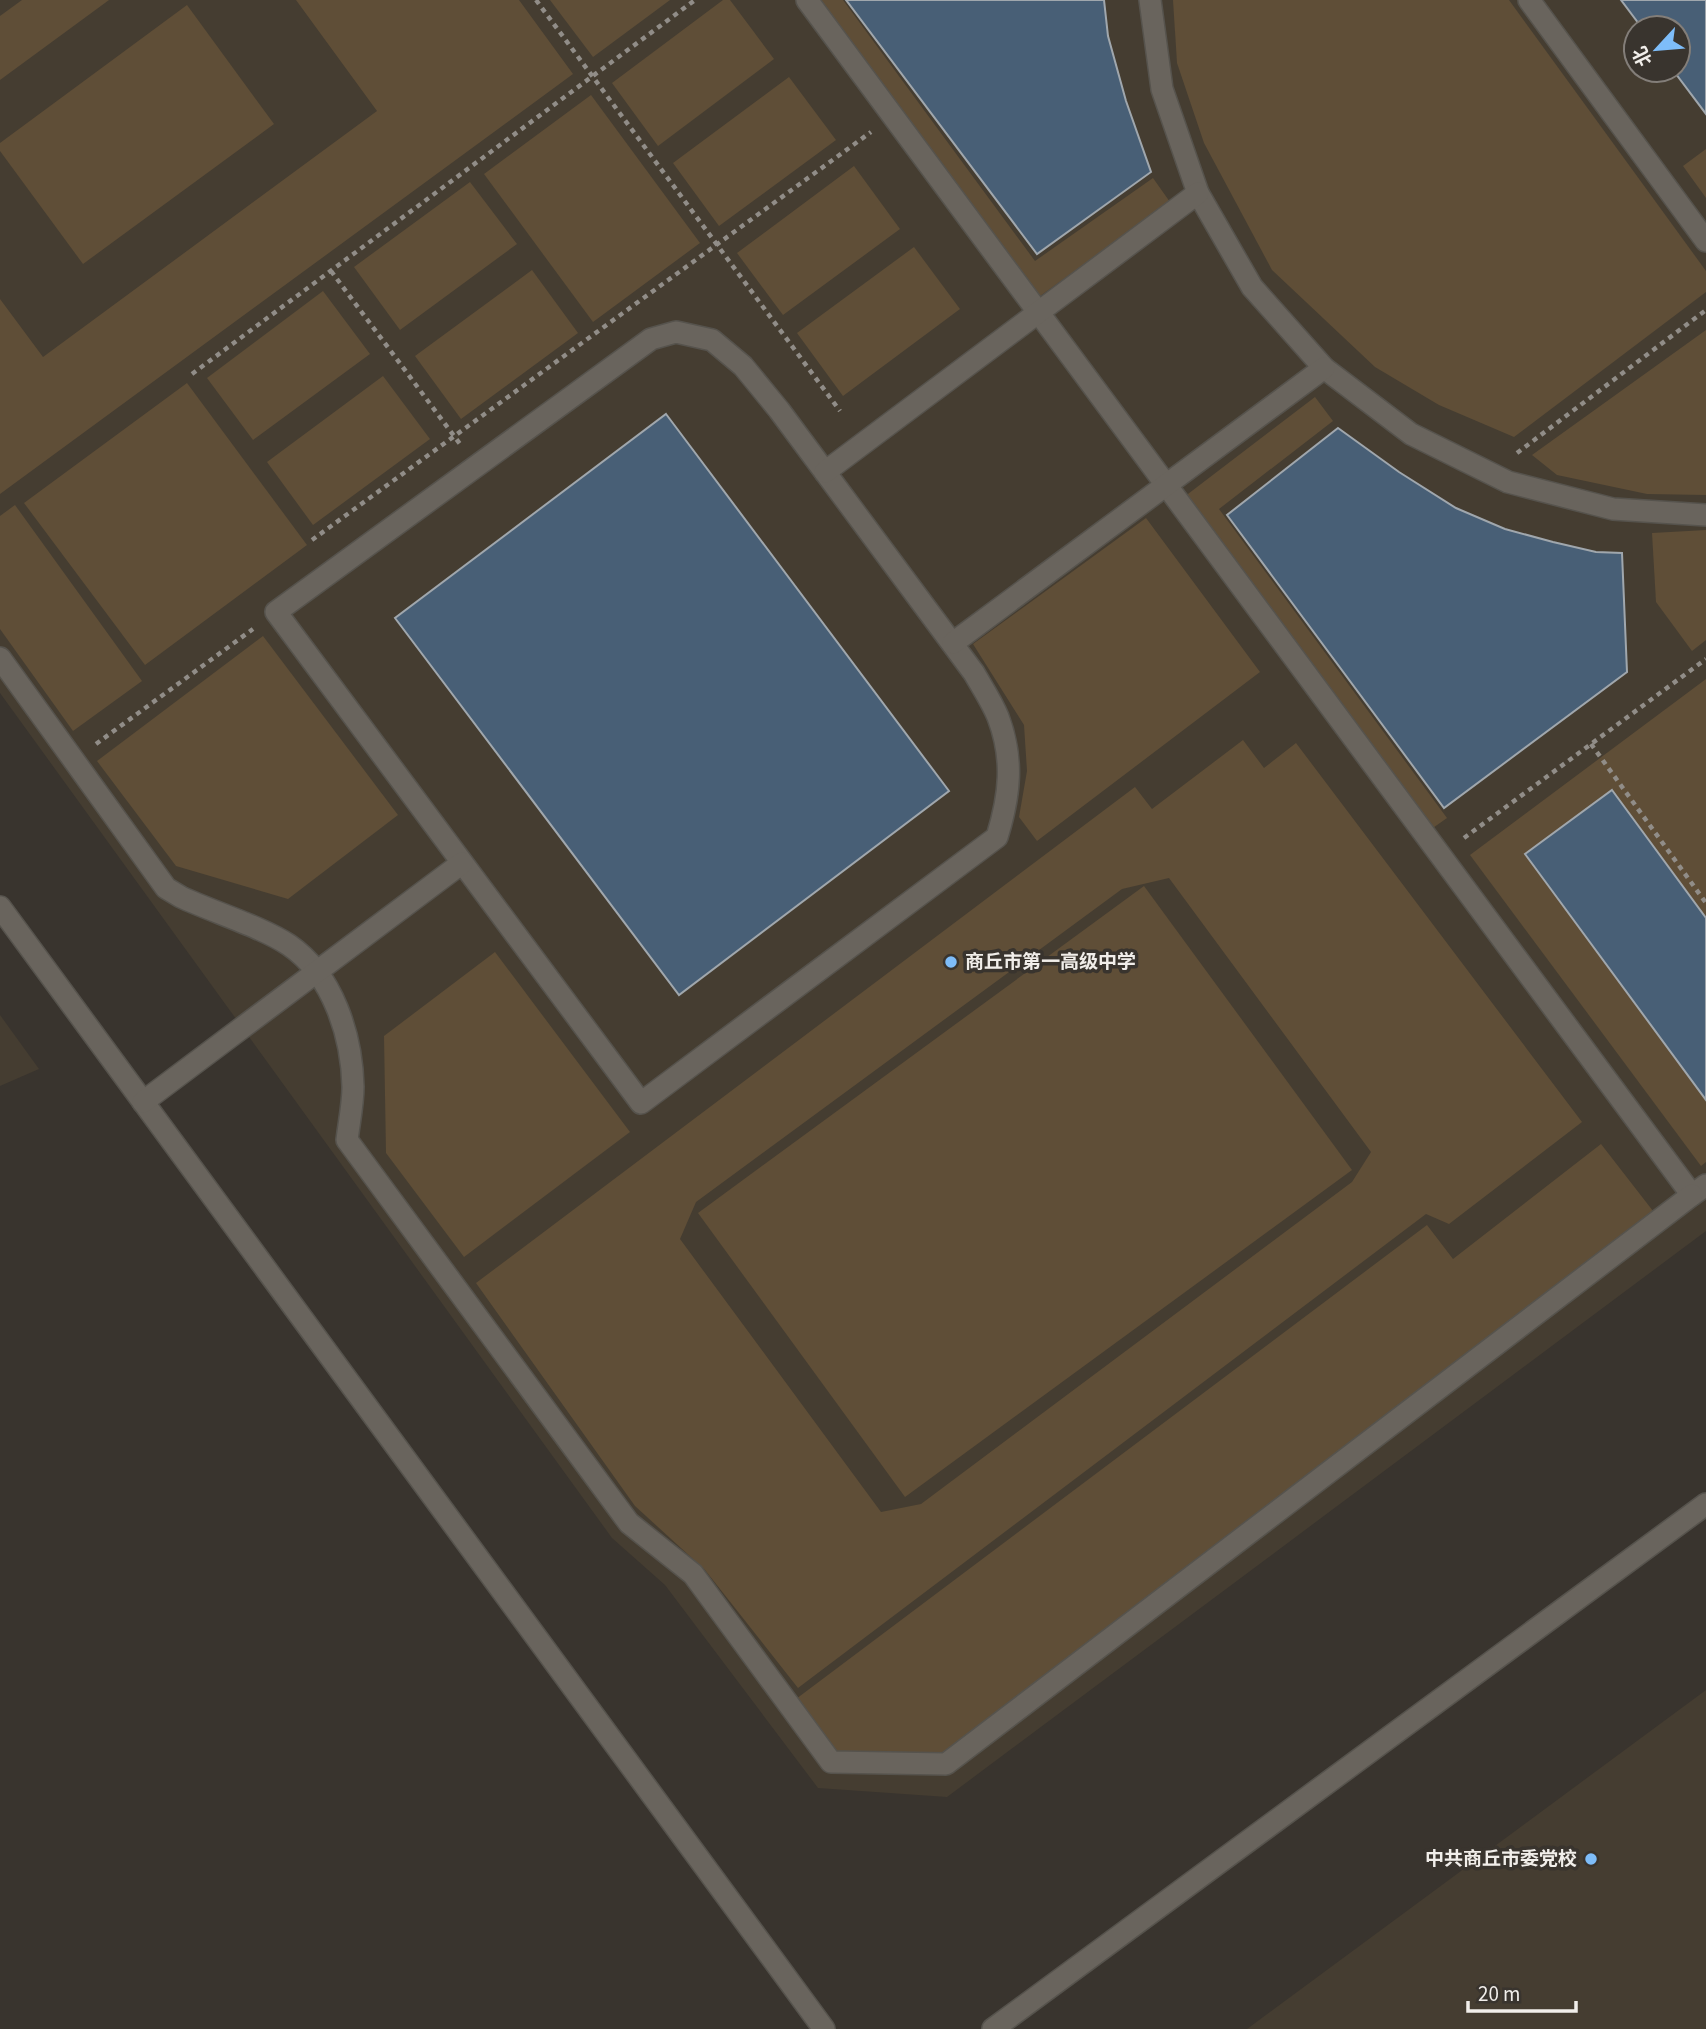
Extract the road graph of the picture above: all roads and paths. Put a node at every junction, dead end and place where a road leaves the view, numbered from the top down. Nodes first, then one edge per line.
1 (536, 0) edge
2 (695, 0) edge
3 (807, 0) edge
4 (1150, 0) edge
5 (1530, 0) edge
6 (593, 76) junction
7 (893, 116) junction
8 (1198, 193) junction
9 (1706, 241) edge
10 (717, 244) junction
11 (331, 271) junction
12 (1706, 310) edge
13 (1038, 312) junction
14 (1324, 368) junction
15 (192, 374) dead end
16 (840, 411) dead end
17 (454, 436) junction
18 (477, 466) junction
19 (825, 472) junction
20 (1490, 472) junction
21 (1166, 485) junction
22 (1706, 515) edge
23 (312, 540) dead end
24 (276, 612) junction
25 (953, 643) junction
26 (0, 658) edge
27 (1706, 659) edge
28 (1591, 744) junction
29 (74, 760) junction
30 (1441, 855) junction
31 (462, 863) junction
32 (1706, 903) edge
33 (0, 907) edge
34 (317, 971) junction
35 (143, 1102) junction
36 (1699, 1190) edge
37 (1706, 1504) edge
38 (824, 2029) edge
39 (993, 2029) edge

1 - 6 path
2 - 6 path
3 - 7 street
4 - 8 street
5 - 9 street
6 - 10 path
6 - 11 path
7 - 10 path
7 - 13 street
8 - 13 street
8 - 14 street
10 - 16 path
10 - 17 path
11 - 15 path
11 - 17 path
12 - 20 path
13 - 19 street
13 - 21 street
14 - 20 street
14 - 21 street
17 - 18 path
17 - 23 path
18 - 19 street
18 - 24 street
19 - 25 street
20 - 22 street
21 - 25 street
21 - 30 street
24 - 29 path
24 - 31 street
25 - 31 street
26 - 29 street
27 - 28 path
28 - 30 path
28 - 32 path
29 - 34 street
30 - 36 street
31 - 34 street
33 - 35 street
34 - 35 street
34 - 36 street
35 - 38 street
37 - 39 street

